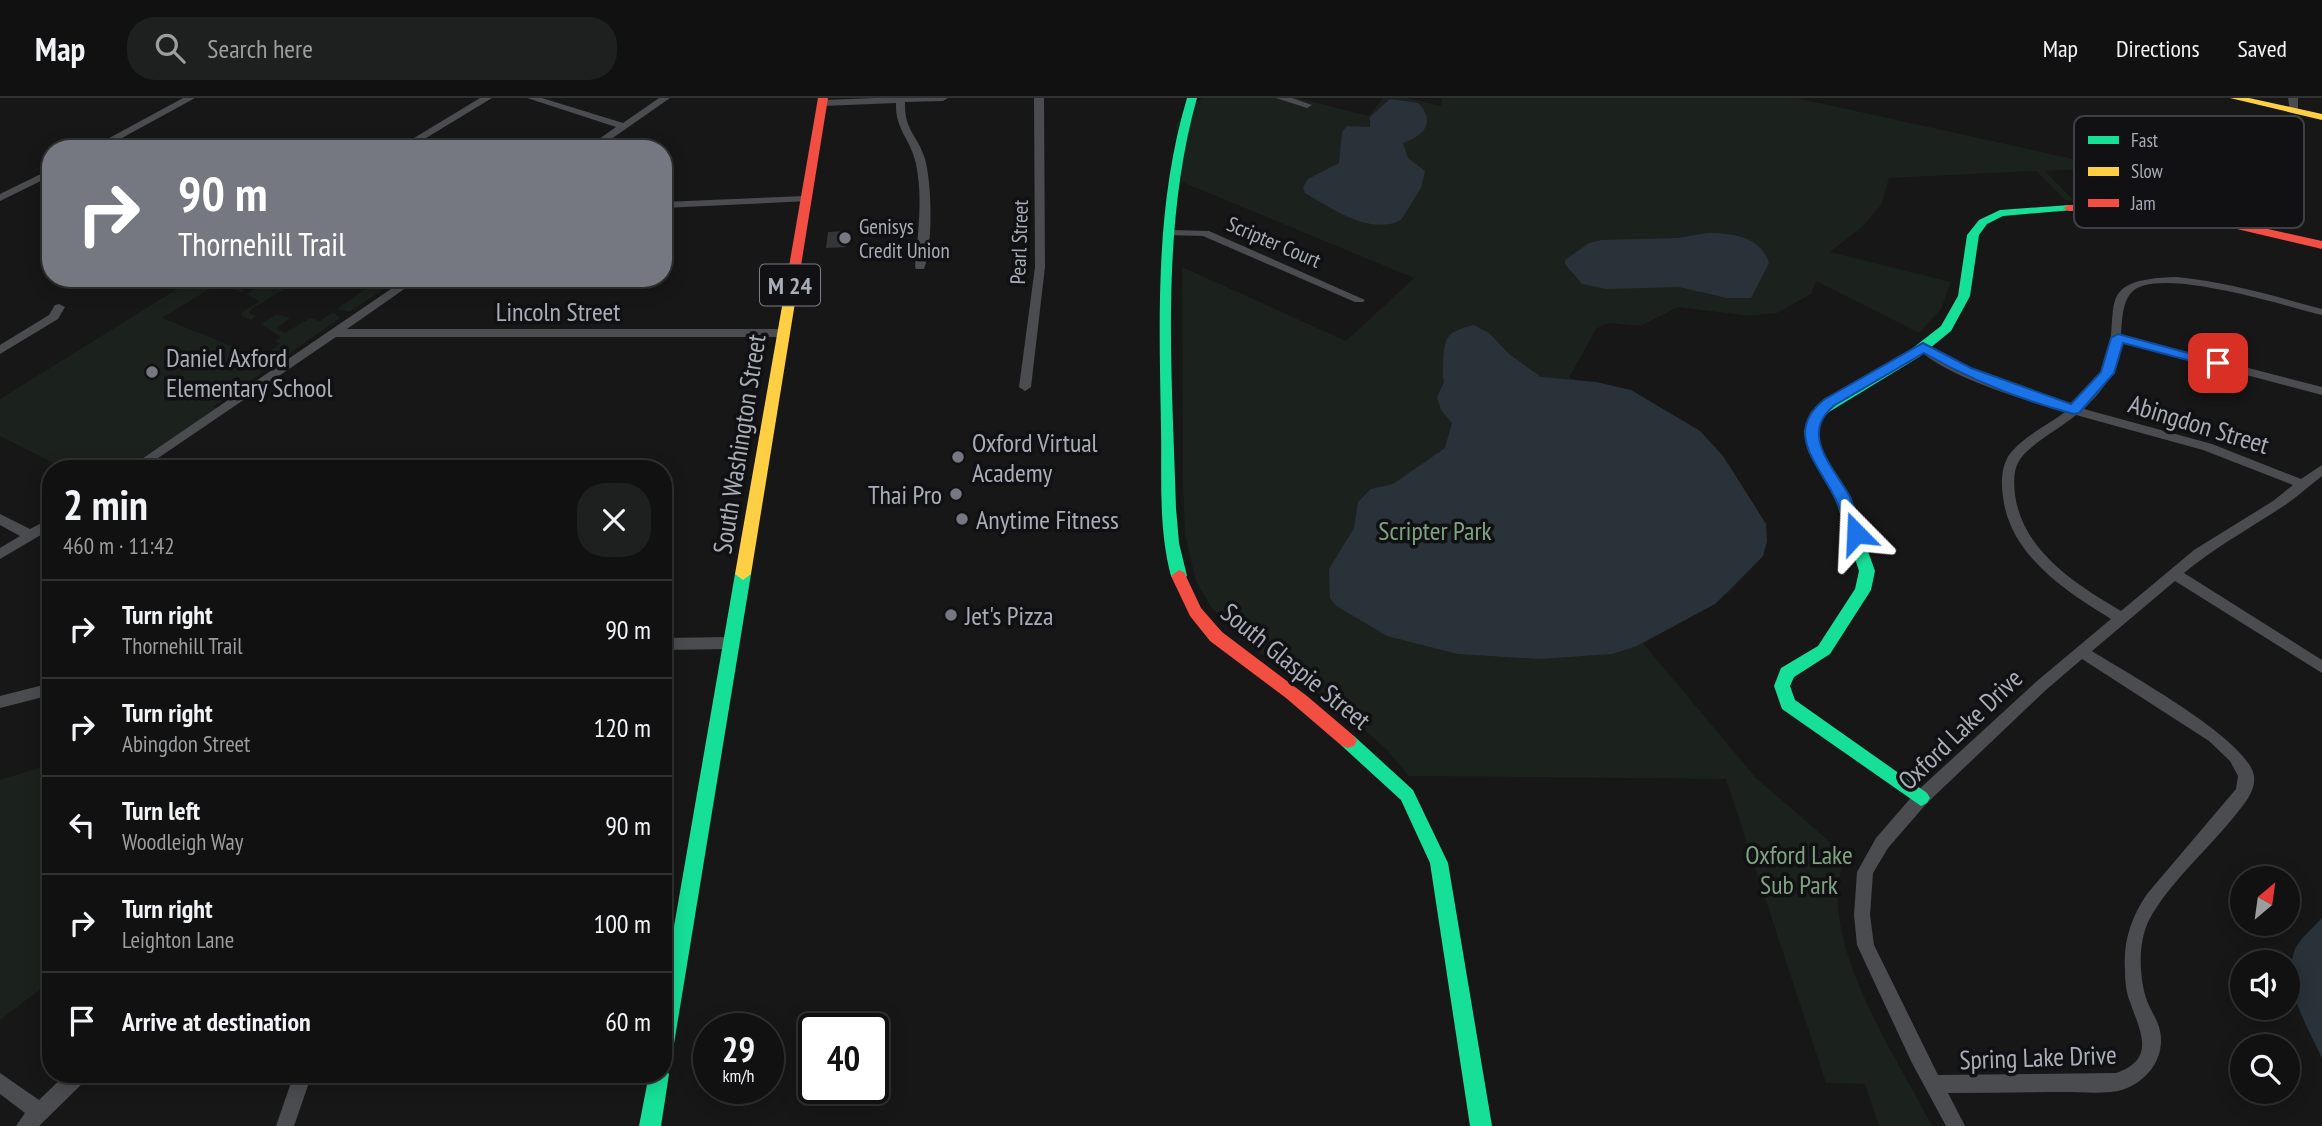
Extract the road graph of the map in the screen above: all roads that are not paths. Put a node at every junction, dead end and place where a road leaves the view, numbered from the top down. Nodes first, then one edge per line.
1 (190, 98) edge
2 (487, 98) edge
3 (532, 98) edge
4 (665, 98) edge
5 (943, 98) edge
6 (1039, 98) edge
7 (1192, 98) edge
8 (1280, 98) edge
9 (2235, 98) edge
10 (823, 100) edge
11 (901, 100) edge
12 (2274, 102) edge
13 (1307, 104) dead end
14 (2294, 104) edge
15 (2322, 117) edge
16 (624, 126) junction
17 (111, 140) edge
18 (416, 140) edge
19 (603, 140) edge
20 (42, 177) edge
21 (0, 198) edge
22 (805, 198) junction
23 (672, 205) edge
24 (2074, 207) edge
25 (2242, 228) edge
26 (1171, 233) junction
27 (2322, 245) edge
28 (920, 267) dead end
29 (402, 287) edge
30 (1359, 300) dead end
31 (59, 307) dead end
32 (2322, 312) edge
33 (335, 333) junction
34 (782, 333) junction
35 (2118, 338) junction
36 (1923, 348) junction
37 (0, 350) edge
38 (1025, 387) dead end
39 (2322, 391) edge
40 (2074, 410) junction
41 (146, 460) edge
42 (2322, 469) edge
43 (2304, 485) junction
44 (0, 519) edge
45 (42, 528) edge
46 (30, 535) junction
47 (0, 554) edge
48 (2175, 574) junction
49 (2122, 618) junction
50 (731, 638) junction
51 (672, 643) edge
52 (2082, 652) junction
53 (2322, 667) edge
54 (42, 691) edge
55 (0, 702) edge
56 (1921, 798) junction
57 (672, 995) edge
58 (0, 1082) edge
59 (70, 1083) edge
60 (300, 1083) edge
61 (657, 1083) edge
62 (1933, 1084) junction
63 (39, 1112) junction
64 (25, 1126) edge
65 (285, 1126) edge
66 (650, 1126) edge
67 (1480, 1126) edge
68 (1956, 1126) edge

1 - 17 street
2 - 18 street
3 - 16 street
4 - 16 street
5 - 11 street
6 - 38 street, Pearl Street
7 - 26 street, South Glaspie Street
8 - 13 street
9 - 12 street
10 - 11 street
10 - 22 street, South Washington Street / M 24
11 - 28 street
12 - 14 street
14 - 15 street
16 - 19 street
20 - 21 street
22 - 23 street
22 - 34 street, South Washington Street / M 24
24 - 36 street
25 - 27 street
26 - 30 street, Scripter Court
26 - 67 street, South Glaspie Street
29 - 33 street
31 - 37 street
32 - 35 street
33 - 34 street, Lincoln Street
33 - 41 street
34 - 50 street, South Washington Street / M 24
35 - 39 street
35 - 40 street
36 - 40 street, Abingdon Street
36 - 56 street
40 - 43 street, Abingdon Street
40 - 49 street
42 - 43 street, Oxford Lake Drive
43 - 48 street, Oxford Lake Drive
44 - 46 street
45 - 46 street
46 - 47 street
48 - 49 street, Oxford Lake Drive
48 - 53 street
49 - 52 street, Oxford Lake Drive
50 - 51 street
50 - 57 street, M 24
52 - 56 street, Oxford Lake Drive
52 - 62 street, Spring Lake Drive
54 - 55 street
56 - 62 street, Oxford Lake Drive
58 - 63 street
59 - 63 street
60 - 65 street
61 - 66 street
62 - 68 street, Oxford Lake Drive
63 - 64 street

